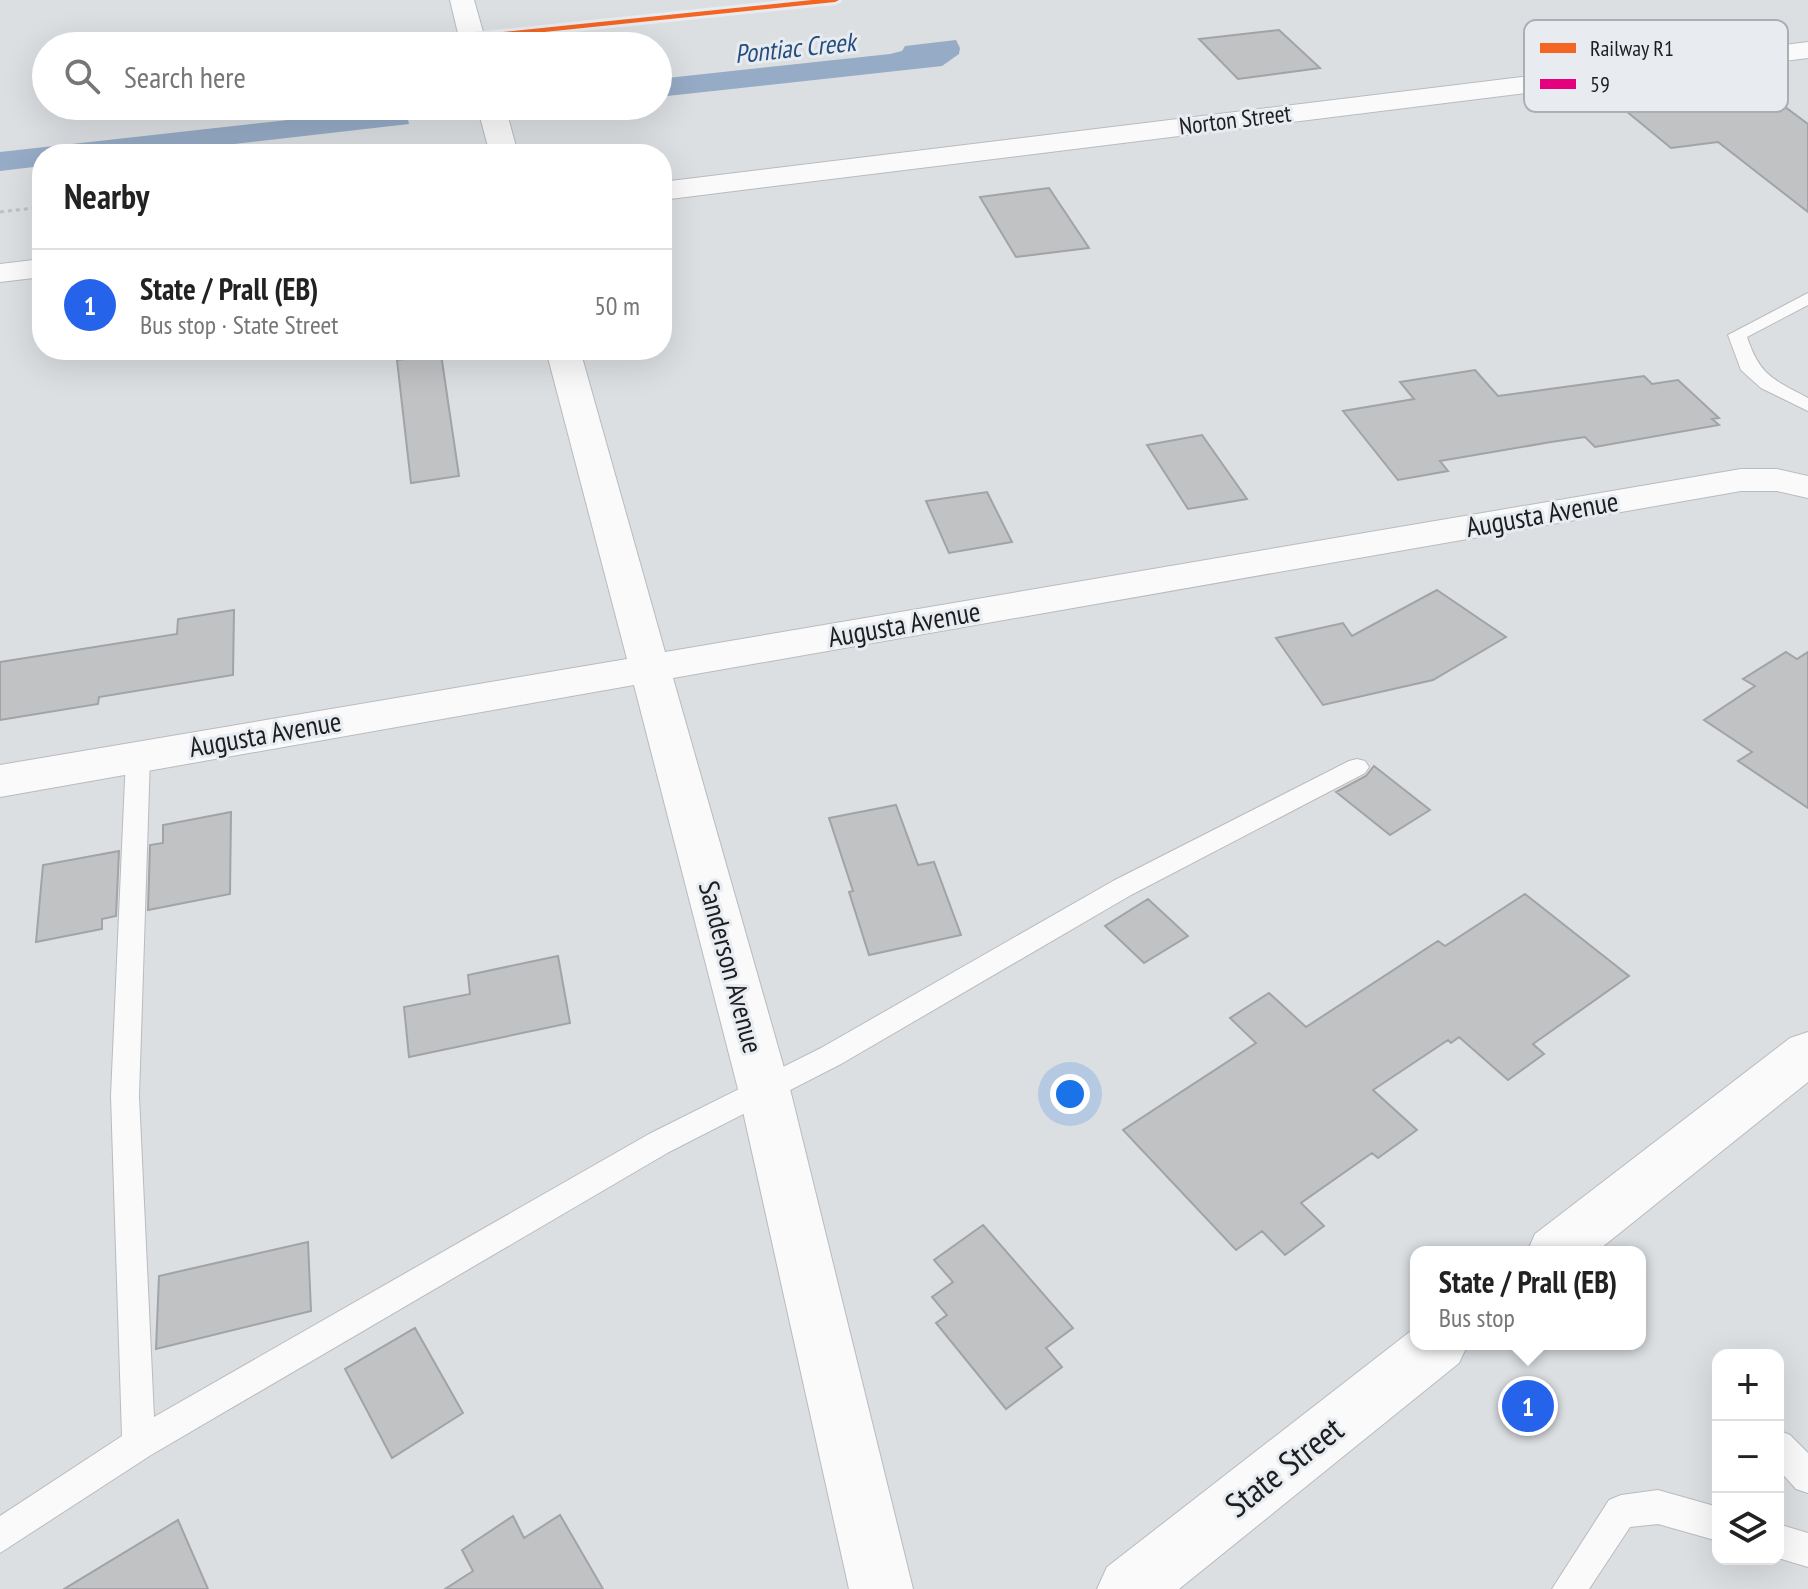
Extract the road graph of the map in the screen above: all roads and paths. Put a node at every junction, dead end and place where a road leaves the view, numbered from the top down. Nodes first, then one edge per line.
1 (462, 0) edge
2 (470, 32) edge
3 (1808, 50) edge
4 (1788, 52) edge
5 (1524, 85) edge
6 (495, 120) edge
7 (501, 144) edge
8 (672, 190) edge
9 (32, 208) edge
10 (0, 212) edge
11 (32, 269) edge
12 (0, 273) edge
13 (1808, 298) edge
14 (566, 360) edge
15 (1808, 405) edge
16 (1808, 487) edge
17 (649, 667) junction
18 (138, 757) junction
19 (1357, 767) dead end
20 (0, 781) edge
21 (1808, 1053) edge
22 (764, 1089) junction
23 (1563, 1246) edge
24 (1431, 1350) edge
25 (139, 1444) junction
26 (1784, 1452) edge
27 (1808, 1477) edge
28 (1712, 1522) edge
29 (0, 1536) edge
30 (1784, 1543) edge
31 (1808, 1550) edge
32 (881, 1589) edge
33 (1129, 1589) edge
34 (1569, 1589) edge

1 - 2 street
3 - 4 street, Norton Street
5 - 8 street, Norton Street
6 - 7 street
9 - 10 path
11 - 12 street
13 - 15 lane
14 - 17 street, Sanderson Avenue
16 - 17 street, Augusta Avenue
17 - 18 street, Augusta Avenue
17 - 22 street, Sanderson Avenue
18 - 20 street, Augusta Avenue
18 - 25 lane
19 - 22 lane
21 - 23 street
22 - 25 lane
22 - 32 street, Sanderson Avenue
24 - 33 street, State Street
25 - 29 lane
26 - 27 lane
28 - 34 lane
30 - 31 lane

